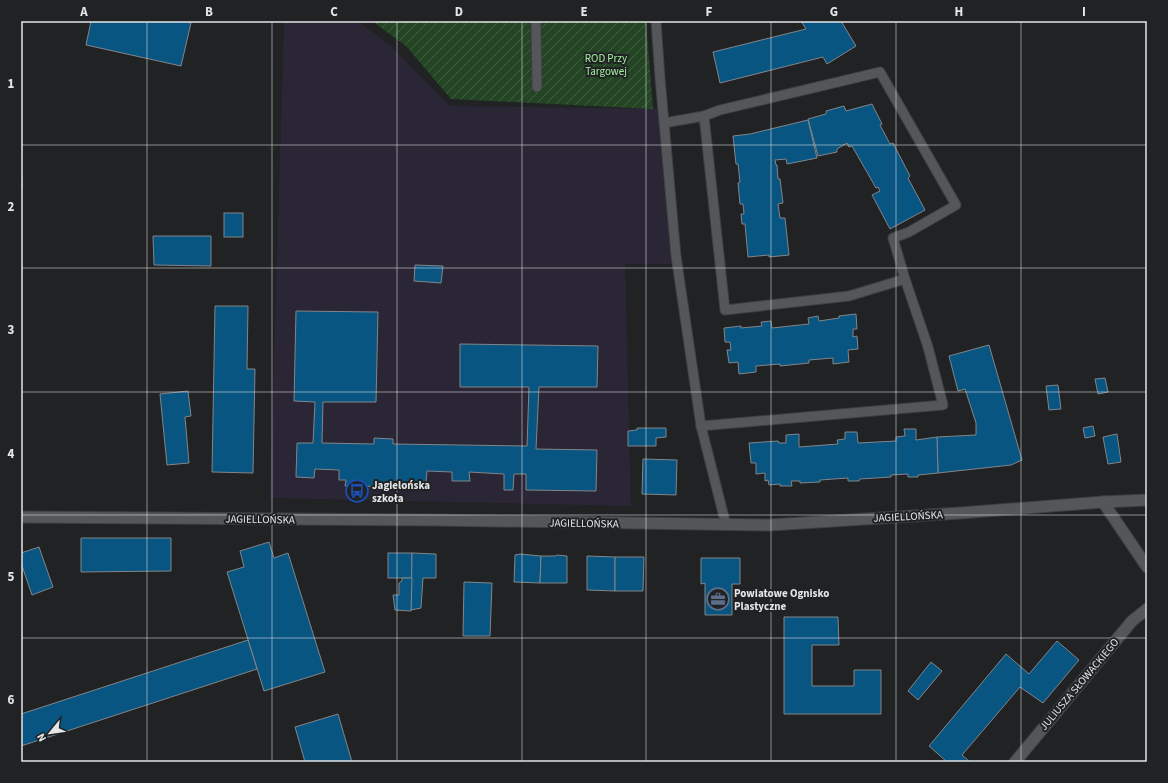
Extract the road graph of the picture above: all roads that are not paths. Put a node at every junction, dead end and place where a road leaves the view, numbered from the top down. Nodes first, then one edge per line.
1 (536, 21) edge
2 (656, 21) edge
3 (537, 87) dead end
4 (704, 116) junction
5 (664, 123) junction
6 (905, 279) junction
7 (701, 426) junction
8 (1147, 500) edge
9 (1103, 502) junction
10 (21, 517) edge
11 (726, 525) junction
12 (1147, 567) edge
13 (1147, 609) edge
14 (1015, 762) edge

1 - 3 lane
2 - 5 lane
4 - 5 lane
4 - 6 lane
4 - 6 lane
5 - 7 lane
6 - 7 lane
7 - 11 lane
8 - 9 street, JAGIELLOŃSKA
9 - 11 street, JAGIELLOŃSKA
9 - 12 street
10 - 11 street, JAGIELLOŃSKA
13 - 14 street, JULIUSZA SŁOWACKIEGO

